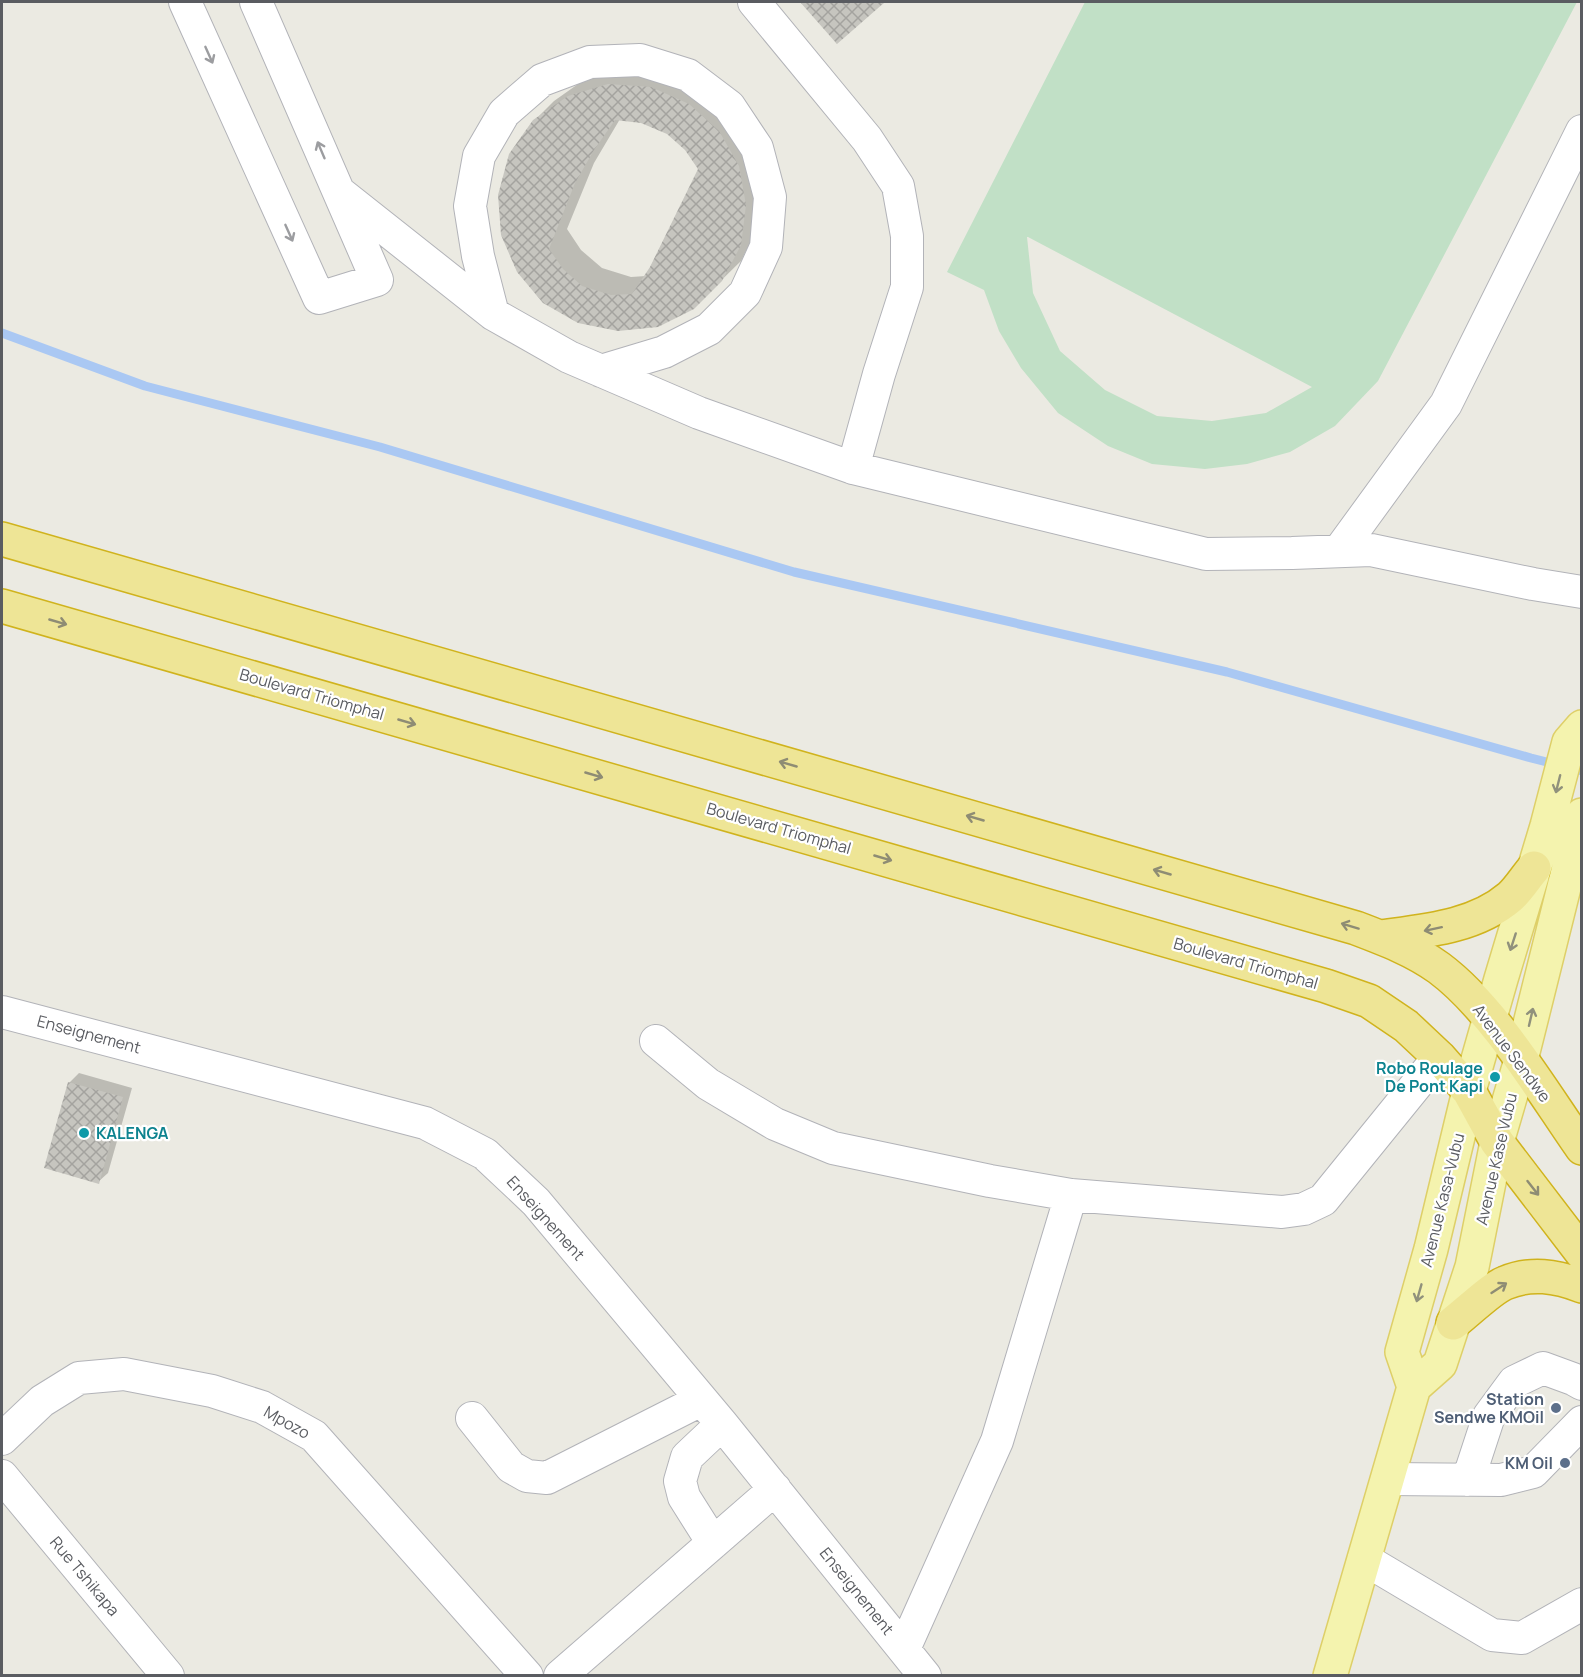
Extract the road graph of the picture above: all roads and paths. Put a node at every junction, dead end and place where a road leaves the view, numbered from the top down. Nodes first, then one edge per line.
1 (185, 2) edge
2 (256, 2) edge
3 (754, 2) edge
4 (1581, 131) edge
5 (339, 192) junction
6 (493, 314) junction
7 (602, 371) junction
8 (853, 468) junction
9 (2, 539) edge
10 (1340, 551) junction
11 (1581, 592) edge
12 (2, 606) edge
13 (1575, 734) edge
14 (1568, 825) edge
15 (1534, 868) junction
16 (1393, 942) junction
17 (2, 1012) edge
18 (1490, 1019) junction
19 (656, 1041) dead end
20 (1439, 1057) junction
21 (1521, 1060) junction
22 (1469, 1091) junction
23 (1497, 1142) junction
24 (1581, 1148) edge
25 (1071, 1195) junction
26 (1581, 1253) edge
27 (1581, 1286) edge
28 (1453, 1323) junction
29 (1581, 1384) edge
30 (1414, 1387) junction
31 (701, 1400) junction
32 (472, 1419) dead end
33 (1581, 1422) edge
34 (722, 1424) junction
35 (2, 1439) edge
36 (2, 1476) edge
37 (1388, 1479) junction
38 (1468, 1480) junction
39 (775, 1490) junction
40 (713, 1543) junction
41 (1364, 1558) junction
42 (1581, 1604) edge
43 (904, 1649) junction
44 (168, 1676) edge
45 (527, 1676) edge
46 (560, 1676) edge
47 (925, 1676) edge
48 (1330, 1676) edge

1 -> 5 street
5 -> 2 street
3 - 8 street
4 - 10 street
5 - 6 street
6 - 7 street
6 - 7 street
7 - 8 street
8 - 10 street
16 -> 9 highway
10 - 11 street
12 -> 20 highway, Boulevard Triomphal
13 -> 14 main road, Avenue Kasa-Vubu
14 - 15 main road, Avenue Kasa-Vubu
21 -> 14 main road, Avenue Kase Vubu
15 -> 16 highway
15 -> 18 main road, Avenue Kasa-Vubu
16 - 18 highway, Avenue Sendwe
17 - 31 street, Enseignement
18 - 21 highway, Avenue Sendwe
18 - 22 main road, Avenue Kasa-Vubu
19 - 25 street
20 - 22 highway, Boulevard Triomphal
20 - 25 street
21 - 23 main road, Avenue Kase Vubu
21 - 24 highway, Avenue Sendwe
22 - 23 highway, Boulevard Triomphal
22 -> 30 main road, Avenue Kasa-Vubu
23 -> 26 highway
23 - 28 main road, Avenue Kase Vubu
25 - 43 street
28 -> 27 highway
28 - 30 main road, Avenue Kase Vubu
29 - 38 street
30 - 37 main road
31 - 32 street
31 - 34 street, Enseignement
33 - 38 street
34 - 39 street, Enseignement
34 - 40 street
35 - 45 street, Mpozo
36 - 44 street, Rue Tshikapa
37 - 38 street
37 - 41 main road
39 - 40 street
39 - 43 street, Enseignement
40 - 46 street
41 - 42 street
41 - 48 main road
43 - 47 street, Enseignement

